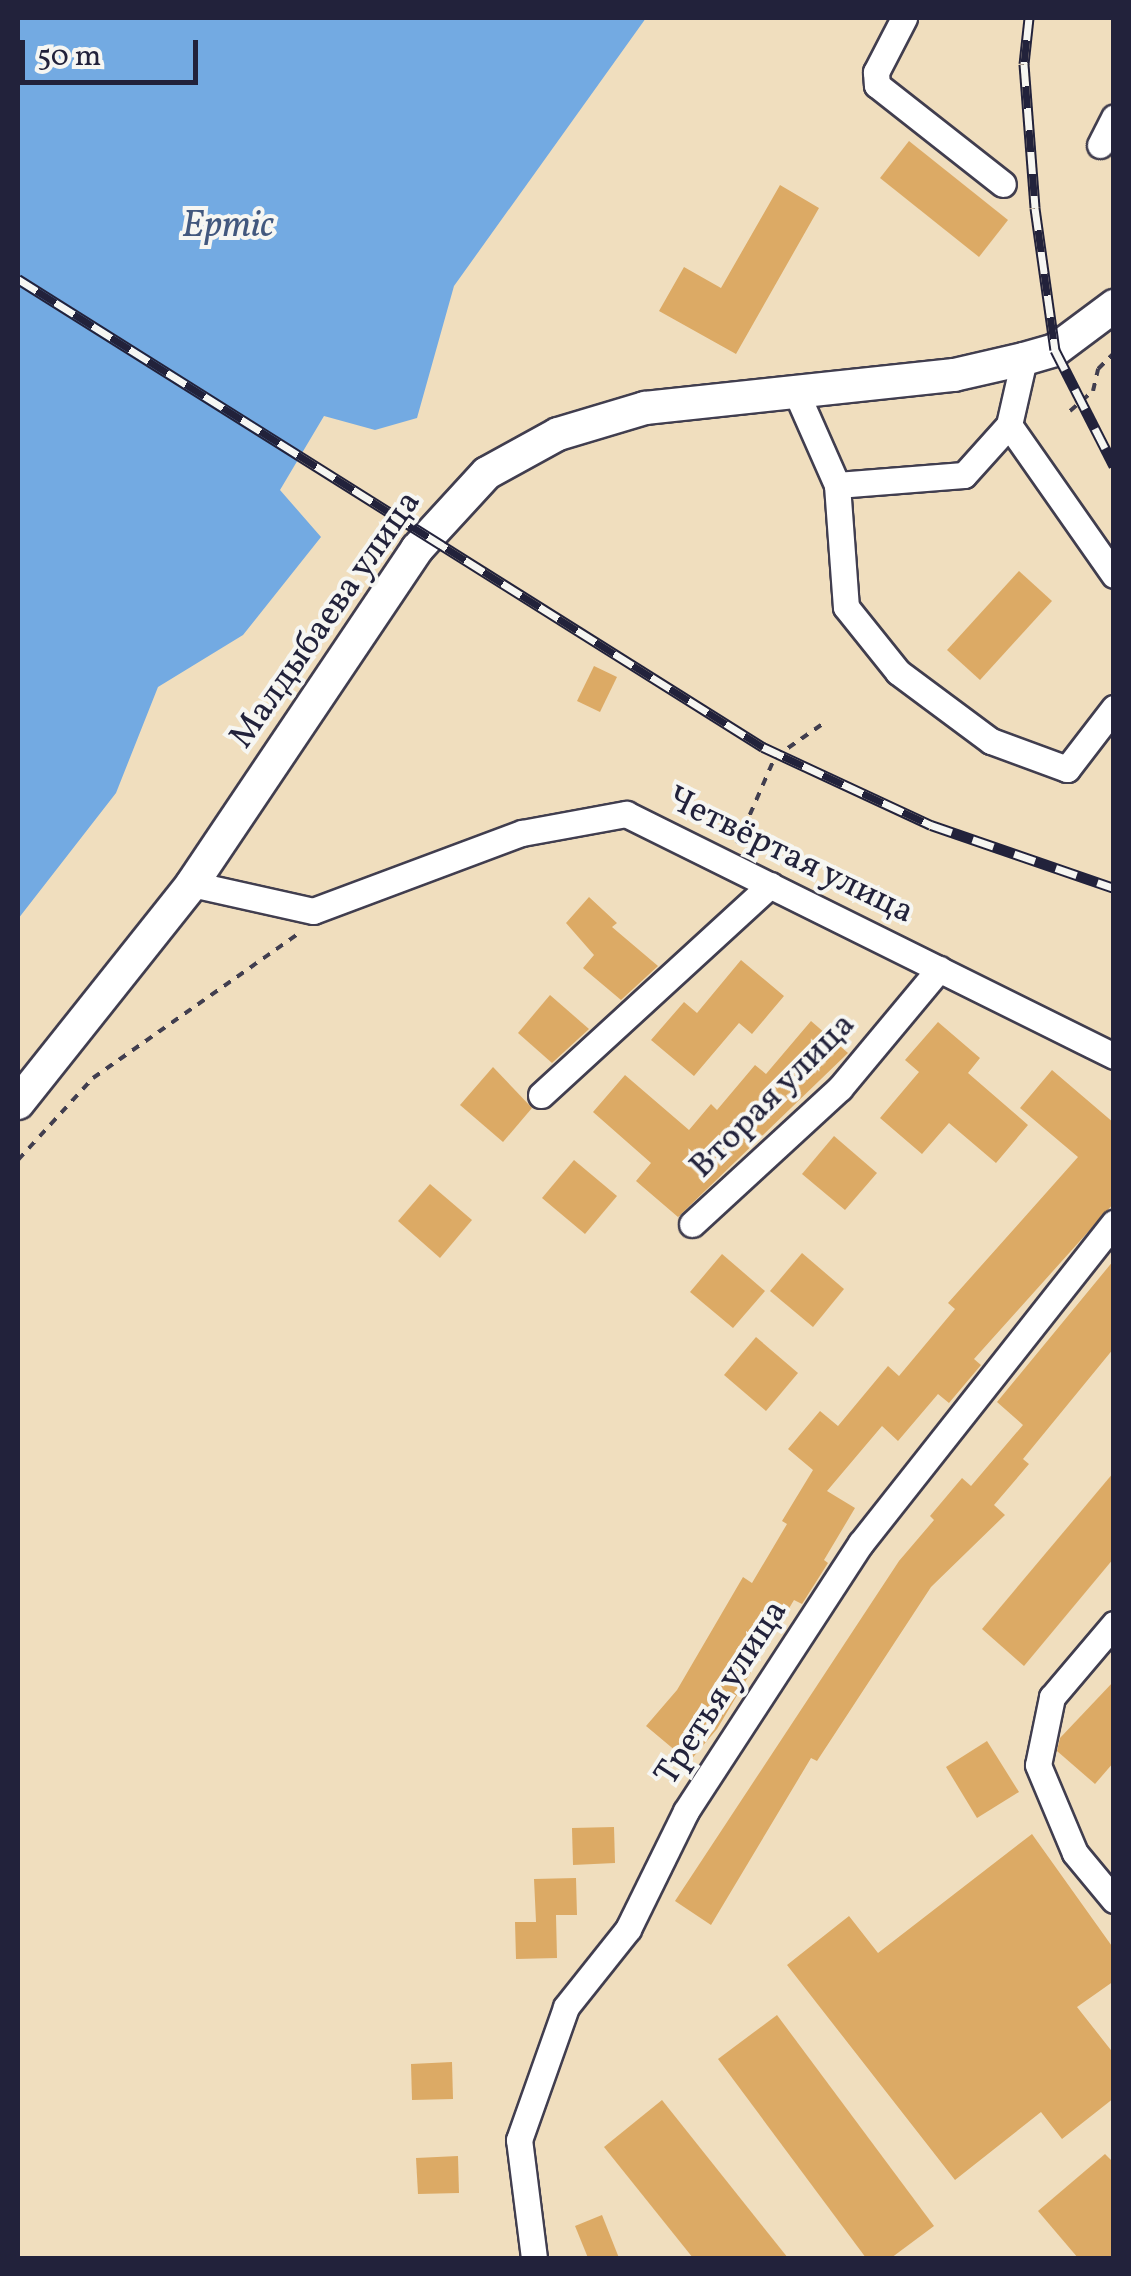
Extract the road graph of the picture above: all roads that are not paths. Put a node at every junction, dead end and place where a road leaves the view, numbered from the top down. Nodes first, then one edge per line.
1 (904, 18) edge
2 (1114, 117) edge
3 (1100, 145) dead end
4 (1003, 184) dead end
5 (1114, 306) edge
6 (1024, 359) junction
7 (796, 392) junction
8 (1009, 425) junction
9 (837, 485) junction
10 (1114, 575) edge
11 (1114, 708) edge
12 (192, 884) junction
13 (770, 885) junction
14 (939, 969) junction
15 (1114, 1056) edge
16 (541, 1095) dead end
17 (18, 1104) edge
18 (1114, 1223) edge
19 (692, 1224) dead end
20 (1114, 1624) edge
21 (1114, 1900) edge
22 (534, 2258) edge

1 - 4 street
2 - 3 street
5 - 6 main road, Малдыбаева улица
6 - 7 main road, Малдыбаева улица
6 - 8 street
7 - 9 street
7 - 12 main road, Малдыбаева улица
8 - 9 street
8 - 10 street
9 - 11 street
12 - 13 street, Четвёртая улица
12 - 17 main road, Малдыбаева улица
13 - 14 street, Четвёртая улица
13 - 16 street
14 - 15 street, Четвёртая улица
14 - 19 street, Вторая улица
18 - 22 street, Третья улица
20 - 21 street

